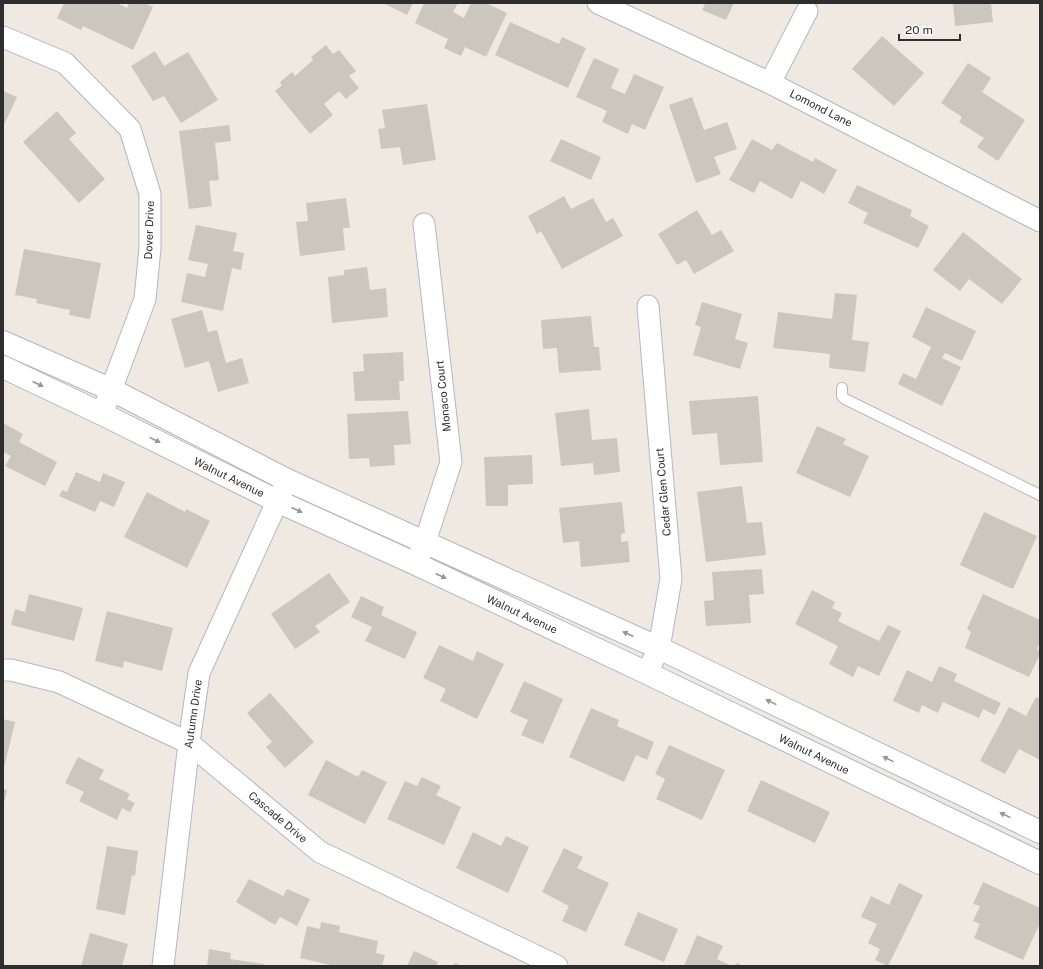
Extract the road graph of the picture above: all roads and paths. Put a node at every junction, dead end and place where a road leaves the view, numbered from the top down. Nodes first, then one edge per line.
1 (598, 3) edge
2 (807, 11) dead end
3 (3, 37) edge
4 (770, 83) junction
5 (1040, 221) edge
6 (424, 224) dead end
7 (648, 306) dead end
8 (3, 342) edge
9 (3, 367) edge
10 (842, 388) dead end
11 (112, 390) junction
12 (102, 414) junction
13 (287, 480) junction
14 (1040, 495) edge
15 (277, 501) junction
16 (425, 542) junction
17 (416, 564) junction
18 (659, 648) junction
19 (3, 670) edge
20 (647, 673) junction
21 (189, 743) junction
22 (1040, 832) edge
23 (1040, 863) edge
24 (533, 961) edge
25 (163, 966) edge
26 (557, 966) edge

1 - 4 street, Lomond Lane
2 - 4 street
3 - 11 street, Dover Drive
4 - 5 street, Lomond Lane
6 - 16 street, Monaco Court
7 - 18 street, Cedar Glen Court
8 - 11 street, Walnut Avenue
9 -> 12 street, Walnut Avenue
10 - 14 lane
11 - 12 street, Dover Drive
11 - 13 street, Walnut Avenue
12 -> 15 street, Walnut Avenue
13 - 15 street, Autumn Drive
13 - 16 street, Walnut Avenue
15 -> 17 street, Walnut Avenue
15 - 21 street, Autumn Drive
16 - 17 street, Monaco Court
18 -> 16 street, Walnut Avenue
17 -> 20 street, Walnut Avenue
18 - 20 street, Cedar Glen Court
22 -> 18 street, Walnut Avenue
19 - 21 street, Cascade Drive
20 - 23 street, Walnut Avenue
21 - 24 street, Cascade Drive
21 - 25 street, Autumn Drive
24 - 26 street, Cascade Drive

